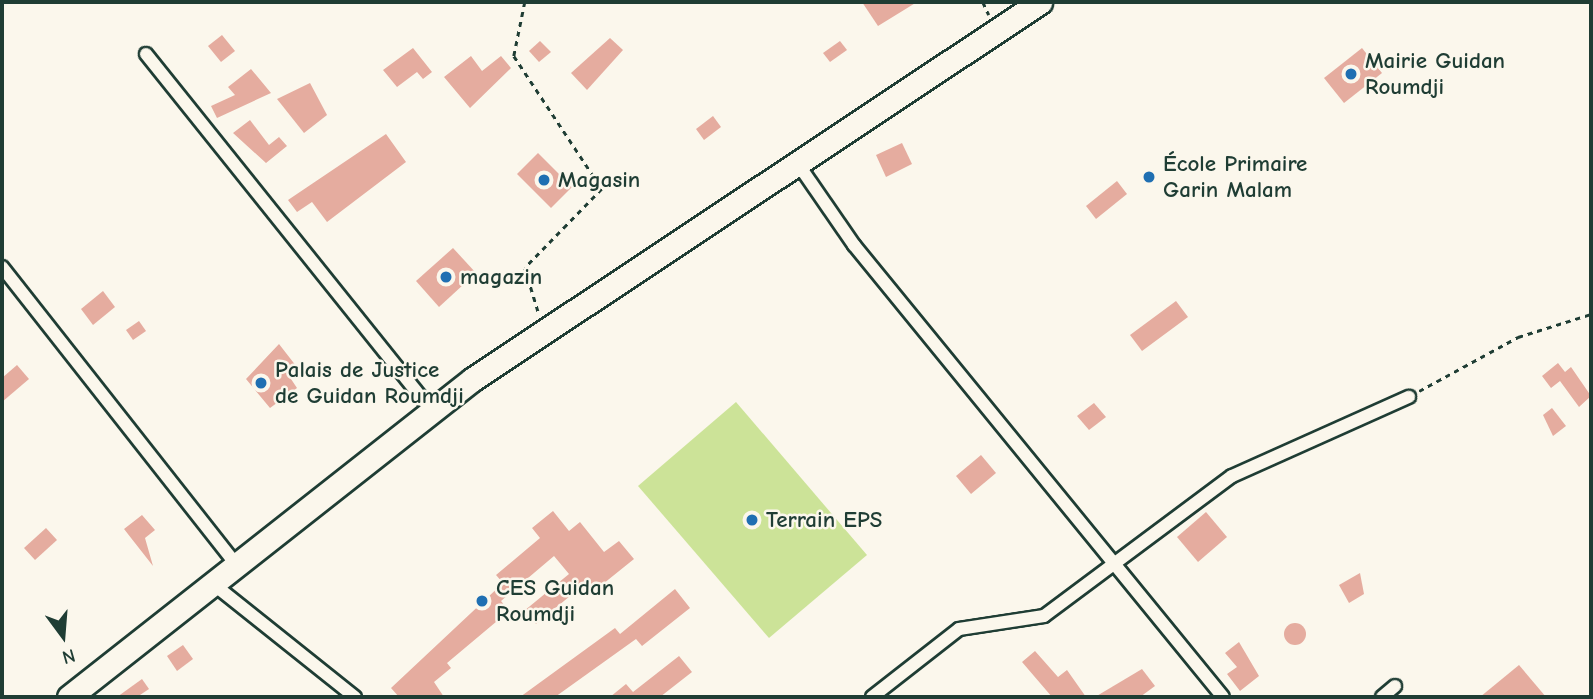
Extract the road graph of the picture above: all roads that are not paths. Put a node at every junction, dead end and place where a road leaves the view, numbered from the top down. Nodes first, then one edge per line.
1 (1040, 2) edge
2 (146, 54) dead end
3 (796, 161) junction
4 (2, 267) edge
5 (1409, 397) road end
6 (432, 411) junction
7 (236, 564) junction
8 (1116, 565) junction
9 (212, 583) junction
10 (1395, 686) dead end
11 (69, 697) edge
12 (355, 697) edge
13 (872, 697) edge
14 (1223, 697) edge
15 (1382, 697) edge

1 - 3 highway
2 - 6 street
3 - 6 highway
3 - 8 street
4 - 7 street
5 - 8 street
6 - 7 highway
7 - 9 highway
8 - 13 street
8 - 14 street
9 - 11 highway
9 - 12 street
10 - 15 street

